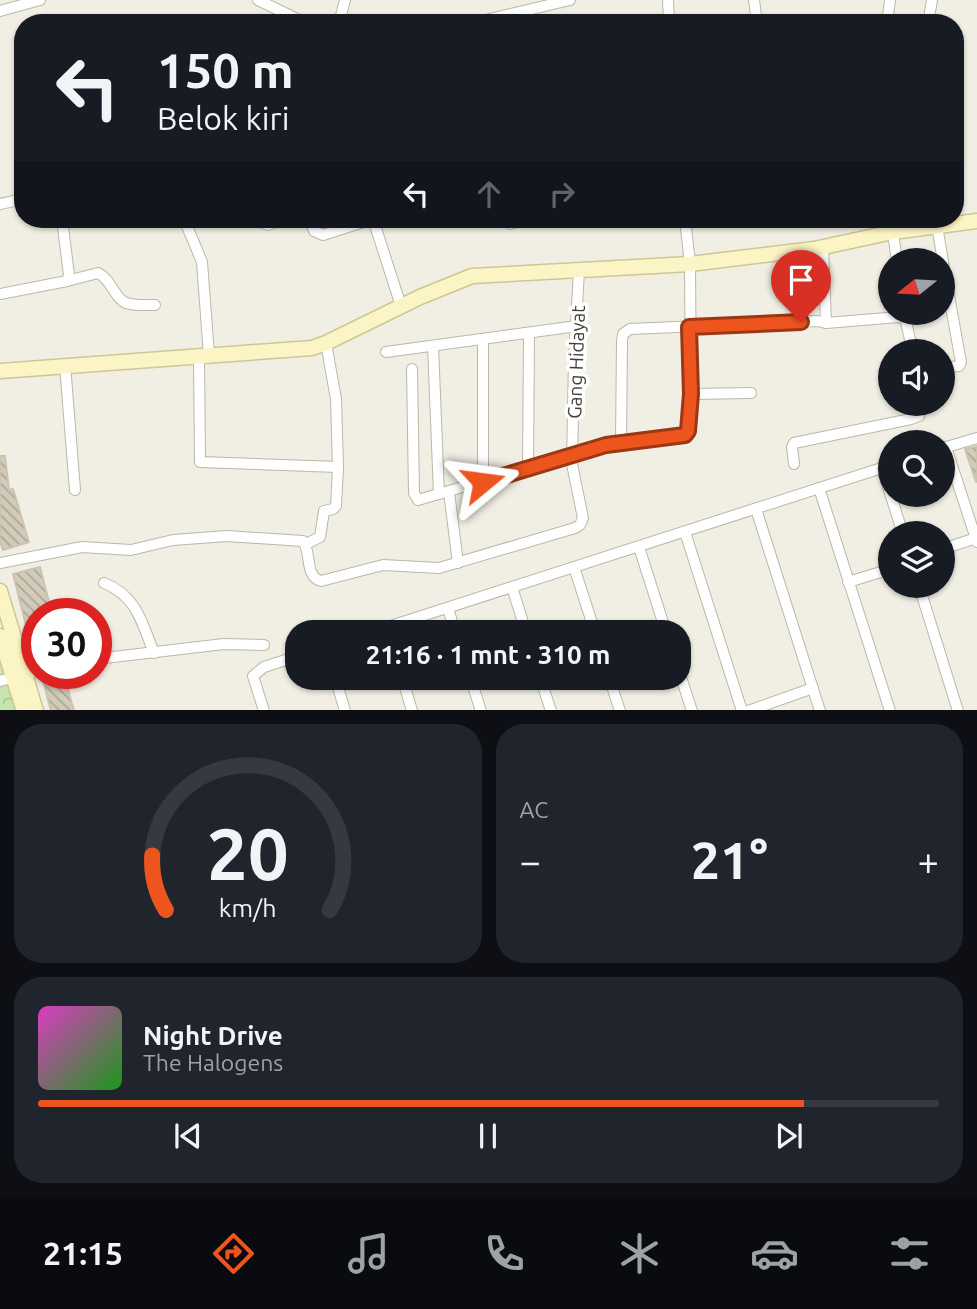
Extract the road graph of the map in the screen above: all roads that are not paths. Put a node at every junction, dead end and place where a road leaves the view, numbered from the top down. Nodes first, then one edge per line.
1 (40, 0) edge
2 (258, 0) edge
3 (570, 0) edge
4 (557, 1) edge
5 (0, 11) edge
6 (277, 14) edge
7 (519, 14) edge
8 (63, 228) edge
9 (188, 228) edge
10 (313, 228) edge
11 (345, 228) edge
12 (376, 228) edge
13 (686, 228) edge
14 (883, 228) edge
15 (892, 228) edge
16 (930, 228) edge
17 (823, 247) junction
18 (895, 248) edge
19 (938, 248) edge
20 (690, 264) junction
21 (579, 270) junction
22 (67, 281) junction
23 (0, 294) edge
24 (155, 305) dead end
25 (401, 306) junction
26 (878, 319) edge
27 (827, 323) junction
28 (577, 326) junction
29 (955, 326) edge
30 (689, 327) junction
31 (529, 333) junction
32 (483, 340) junction
33 (326, 343) junction
34 (433, 346) junction
35 (386, 352) dead end
36 (204, 356) junction
37 (65, 365) junction
38 (955, 367) edge
39 (412, 369) dead end
40 (0, 371) edge
41 (751, 393) dead end
42 (691, 394) junction
43 (919, 416) edge
44 (977, 438) edge
45 (621, 443) junction
46 (955, 445) edge
47 (573, 455) junction
48 (794, 464) dead end
49 (338, 467) junction
50 (528, 469) junction
51 (878, 470) edge
52 (955, 478) edge
53 (483, 482) junction
54 (820, 488) junction
55 (75, 490) dead end
56 (444, 493) junction
57 (756, 509) junction
58 (685, 532) junction
59 (976, 540) edge
60 (306, 544) junction
61 (955, 546) edge
62 (639, 547) junction
63 (458, 562) junction
64 (0, 563) edge
65 (574, 567) junction
66 (878, 573) edge
67 (848, 582) junction
68 (104, 583) dead end
69 (512, 587) junction
70 (0, 591) edge
71 (923, 598) edge
72 (448, 608) junction
73 (415, 620) edge
74 (452, 620) edge
75 (522, 620) edge
76 (591, 620) edge
77 (662, 620) edge
78 (0, 636) edge
79 (264, 645) dead end
80 (154, 653) junction
81 (112, 657) edge
82 (285, 660) edge
83 (19, 676) edge
84 (813, 688) junction
85 (339, 690) edge
86 (406, 690) edge
87 (474, 690) edge
88 (544, 690) edge
89 (613, 690) edge
90 (685, 690) edge
91 (24, 710) edge
92 (36, 710) edge
93 (264, 710) edge
94 (345, 710) edge
95 (412, 710) edge
96 (481, 710) edge
97 (551, 710) edge
98 (620, 710) edge
99 (692, 710) edge
100 (745, 710) edge
101 (820, 710) edge
102 (890, 710) edge
103 (958, 710) edge

1 - 5 street
2 - 6 street
3 - 4 street
4 - 7 street
8 - 22 street
9 - 36 street
10 - 11 street
12 - 25 street
13 - 20 street
14 - 17 street
15 - 18 street
16 - 19 street
17 - 20 street
17 - 27 street
20 - 21 street
20 - 30 street
21 - 25 street
21 - 28 street, Gang Hidayat
22 - 23 street
22 - 24 street
25 - 33 street
26 - 27 street
27 - 30 street
28 - 31 street
28 - 47 street, Gang Hidayat
29 - 38 street
30 - 42 street
30 - 45 street
31 - 32 street
31 - 50 street
32 - 34 street
32 - 53 street
33 - 36 street
33 - 49 street
34 - 35 street
34 - 56 street
36 - 37 street
36 - 49 street
37 - 40 street
37 - 55 street
39 - 56 street
41 - 42 street
42 - 45 street
43 - 48 street
44 - 46 street
45 - 47 street
47 - 50 street
47 - 63 street, Gang Hidayat
49 - 60 street
50 - 53 street
51 - 54 street
52 - 59 street
53 - 56 street
54 - 57 street
54 - 67 street
56 - 63 street
57 - 58 street
57 - 84 street
58 - 62 street
58 - 100 street
59 - 61 street
60 - 63 street
60 - 64 street
62 - 65 street
62 - 77 street
65 - 69 street
65 - 76 street
66 - 67 street
67 - 102 street
68 - 80 street
69 - 72 street
69 - 75 street
70 - 83 street
71 - 103 street
72 - 73 street
72 - 74 street
78 - 83 street
79 - 80 street
80 - 81 street
82 - 93 street
83 - 91 street
83 - 92 street
84 - 100 street
84 - 101 street
85 - 94 street
86 - 95 street
87 - 96 street
88 - 97 street
89 - 98 street
90 - 99 street

